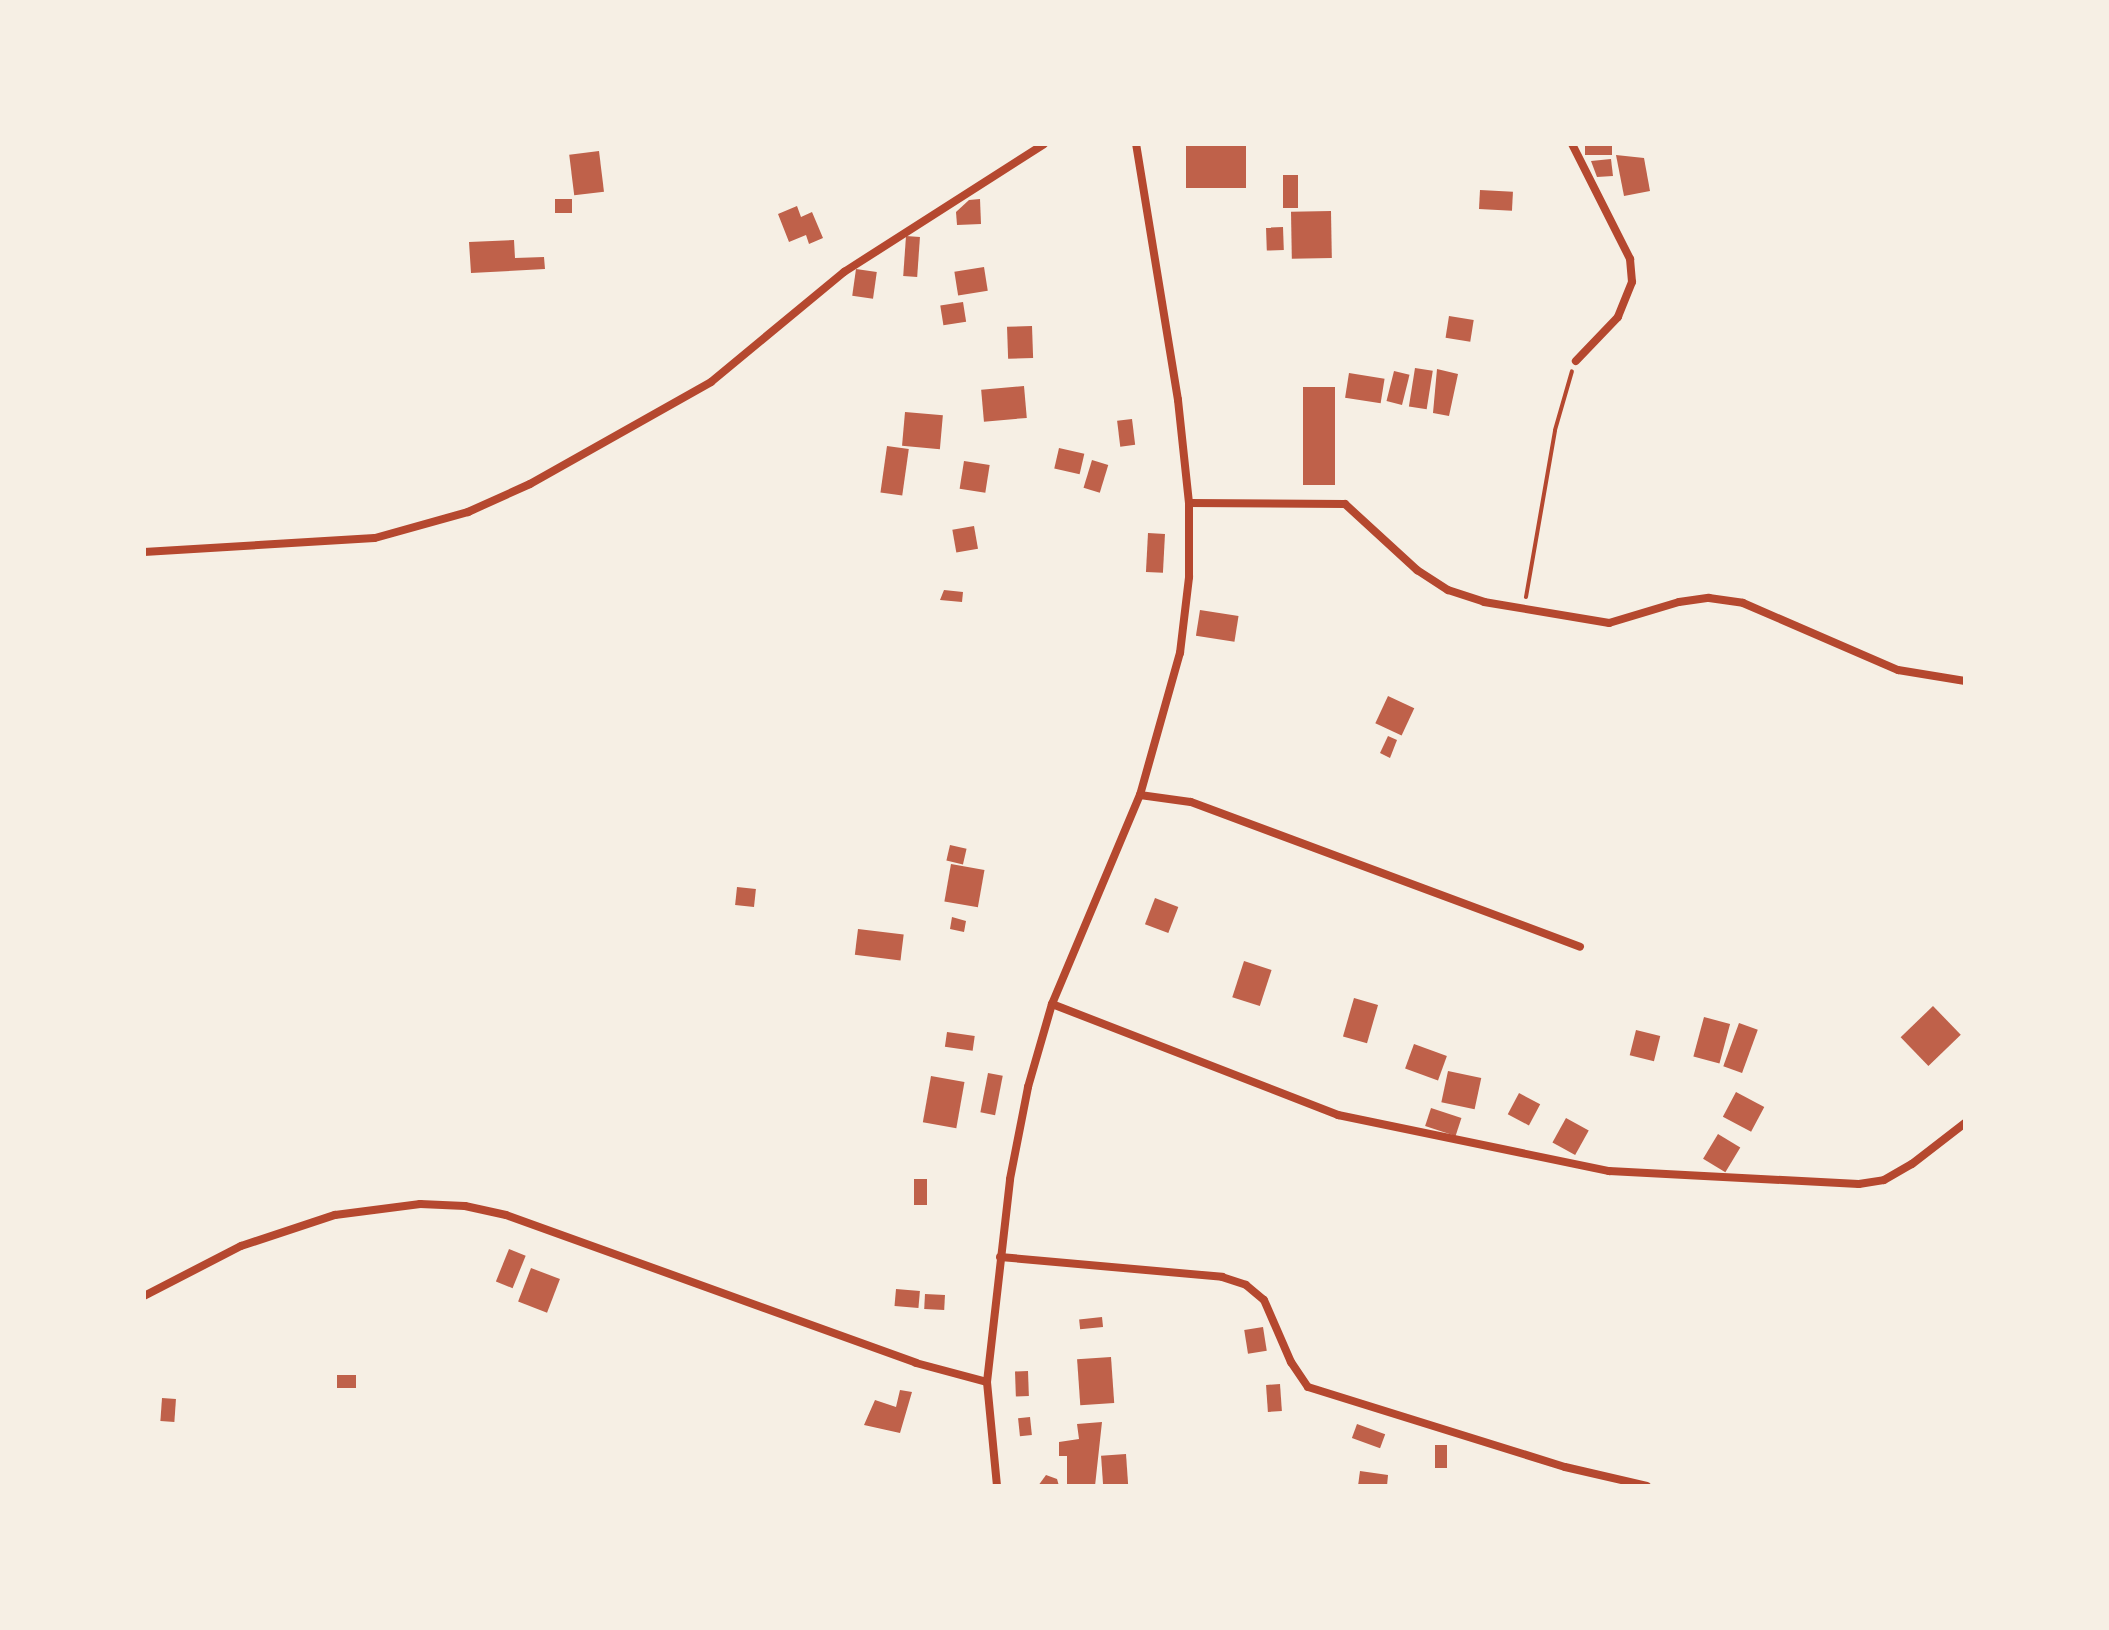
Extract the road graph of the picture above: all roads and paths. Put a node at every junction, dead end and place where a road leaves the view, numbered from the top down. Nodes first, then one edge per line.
1 (1044, 144) edge
2 (1136, 144) edge
3 (1572, 144) edge
4 (1576, 361) joint
5 (1189, 503) junction
6 (144, 552) edge
7 (1524, 609) junction
8 (1965, 681) edge
9 (1140, 795) junction
10 (1580, 947) dead end
11 (1052, 1004) junction
12 (1965, 1123) edge
13 (1000, 1257) junction
14 (144, 1296) edge
15 (987, 1382) junction
16 (997, 1486) edge
17 (1647, 1486) edge

1 - 6 street
2 - 5 street
3 - 4 street
4 - 7 path
5 - 7 street
5 - 9 street
7 - 8 street
9 - 10 street
9 - 11 street
11 - 12 street
11 - 13 street
13 - 15 street
13 - 17 street
14 - 15 street
15 - 16 street

